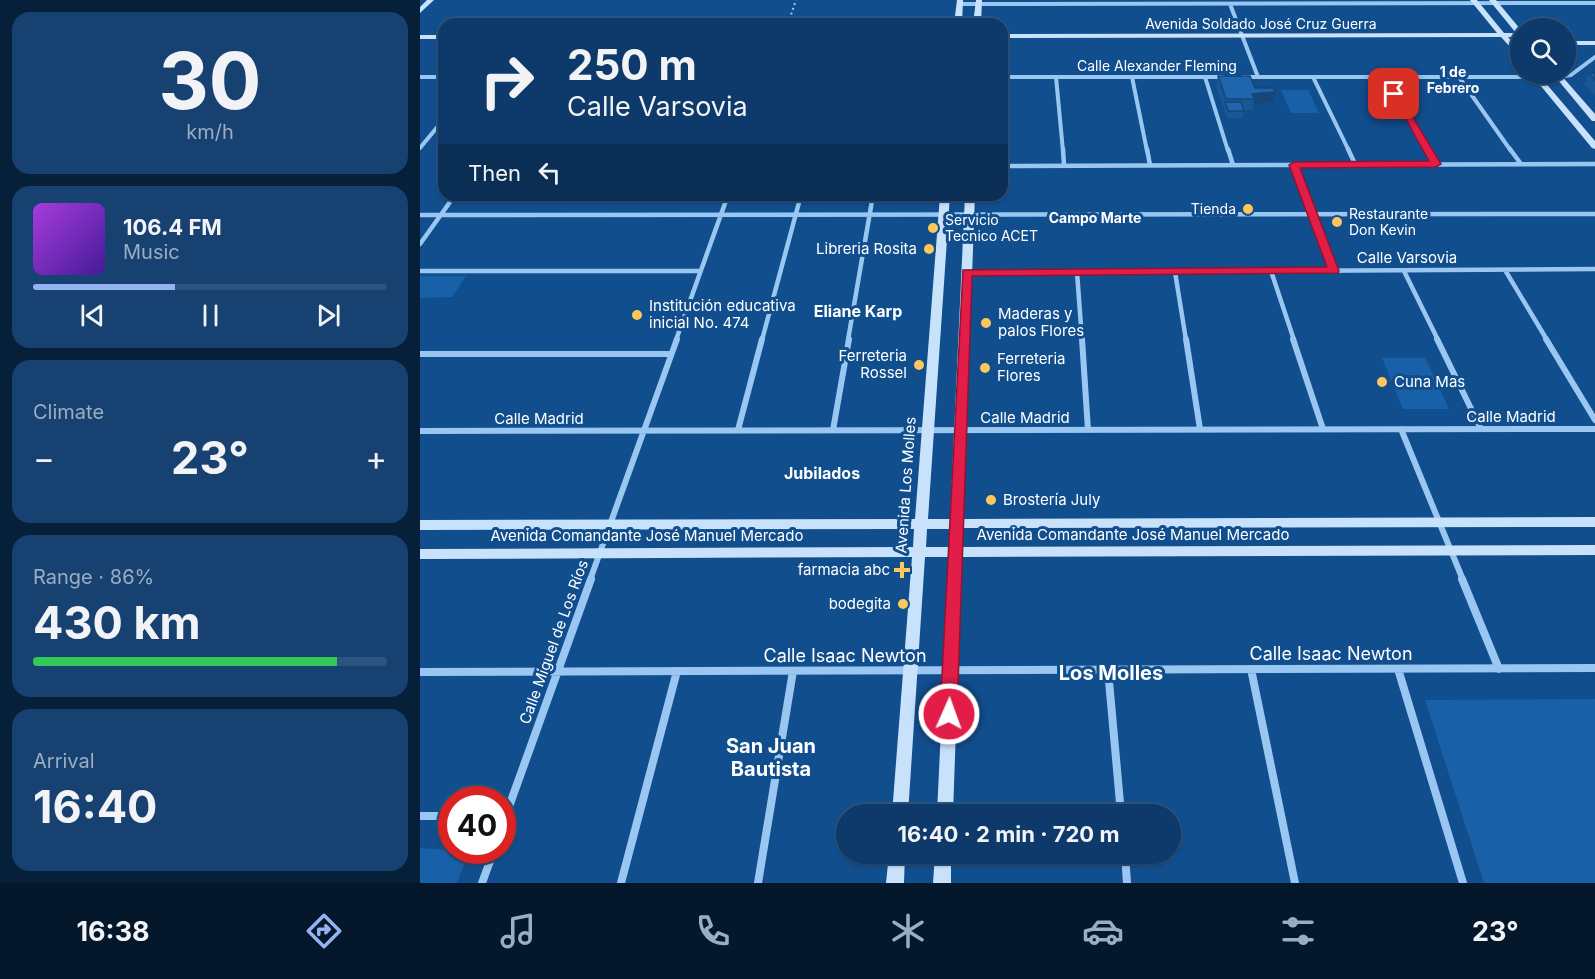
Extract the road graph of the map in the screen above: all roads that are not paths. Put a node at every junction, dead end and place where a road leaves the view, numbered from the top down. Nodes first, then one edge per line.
1 (431, 0) edge
2 (959, 2) edge
3 (979, 2) edge
4 (1050, 2) edge
5 (1117, 2) edge
6 (1182, 2) edge
7 (1275, 2) edge
8 (1340, 2) edge
9 (1406, 2) edge
10 (1474, 2) edge
11 (1493, 2) edge
12 (1565, 2) edge
13 (1595, 3) edge
14 (1230, 4) junction
15 (420, 11) edge
16 (958, 18) edge
17 (978, 18) edge
18 (1510, 21) edge
19 (1503, 35) junction
20 (1510, 35) edge
21 (1576, 35) edge
22 (1595, 35) edge
23 (1008, 36) edge
24 (420, 37) edge
25 (438, 37) edge
26 (1244, 40) junction
27 (1509, 43) joint
28 (1576, 43) edge
29 (1595, 43) edge
30 (1008, 44) edge
31 (420, 45) edge
32 (438, 45) edge
33 (1595, 57) edge
34 (1576, 71) edge
35 (1510, 76) edge
36 (420, 77) edge
37 (438, 77) edge
38 (1008, 77) edge
39 (1056, 77) junction
40 (1132, 77) junction
41 (1205, 77) junction
42 (1227, 77) edge
43 (1237, 77) edge
44 (1258, 77) junction
45 (1313, 77) junction
46 (1384, 77) junction
47 (1459, 77) junction
48 (1543, 84) edge
49 (1565, 84) edge
50 (1595, 119) edge
51 (438, 126) edge
52 (1595, 146) edge
53 (420, 148) edge
54 (1355, 164) junction
55 (1436, 164) junction
56 (1521, 164) junction
57 (1595, 164) edge
58 (1064, 165) junction
59 (1150, 165) junction
60 (1233, 165) junction
61 (1294, 165) junction
62 (1008, 166) edge
63 (450, 201) edge
64 (726, 201) edge
65 (800, 201) edge
66 (872, 201) edge
67 (945, 201) edge
68 (970, 201) edge
69 (1313, 214) junction
70 (1595, 214) edge
71 (420, 215) edge
72 (440, 215) junction
73 (796, 215) junction
74 (869, 215) junction
75 (944, 215) junction
76 (969, 215) junction
77 (720, 216) junction
78 (420, 244) edge
79 (1595, 269) edge
80 (1404, 270) junction
81 (1505, 270) junction
82 (420, 271) edge
83 (700, 271) junction
84 (1271, 271) junction
85 (1334, 271) junction
86 (1077, 272) junction
87 (1175, 272) junction
88 (967, 273) junction
89 (420, 354) edge
90 (671, 354) junction
91 (1595, 420) edge
92 (1200, 429) junction
93 (1323, 429) junction
94 (1401, 429) junction
95 (1481, 429) junction
96 (1595, 429) edge
97 (644, 430) junction
98 (738, 430) junction
99 (833, 430) junction
100 (928, 430) junction
101 (960, 430) junction
102 (1088, 430) junction
103 (420, 431) edge
104 (1595, 522) edge
105 (1439, 523) junction
106 (921, 524) junction
107 (956, 524) junction
108 (420, 525) edge
109 (610, 525) junction
110 (1595, 550) edge
111 (1450, 551) junction
112 (919, 552) junction
113 (955, 552) junction
114 (600, 553) junction
115 (420, 554) edge
116 (1595, 668) edge
117 (1251, 669) junction
118 (1398, 669) junction
119 (1498, 669) junction
120 (911, 670) junction
121 (951, 670) junction
122 (1108, 670) junction
123 (677, 671) junction
124 (793, 671) junction
125 (420, 672) edge
126 (558, 672) junction
127 (515, 786) edge
128 (901, 804) edge
129 (945, 804) edge
130 (1120, 804) edge
131 (420, 816) edge
132 (438, 816) edge
133 (489, 864) edge
134 (896, 864) edge
135 (943, 864) edge
136 (1126, 864) edge
137 (482, 883) edge
138 (621, 883) edge
139 (758, 883) edge
140 (895, 883) edge
141 (942, 883) edge
142 (1127, 883) edge
143 (1295, 883) edge
144 (1463, 883) edge

1 - 15 street
2 - 3 street
2 - 16 street
3 - 4 street
3 - 17 street
4 - 5 street
5 - 6 street
6 - 14 street
7 - 8 street
7 - 14 street
8 - 9 street
9 - 10 street
10 - 11 street
10 - 19 street
11 - 12 street
11 - 18 street
12 - 13 street
14 - 26 street
19 - 20 street, Avenida Soldado José Cruz Guerra
19 - 26 street, Avenida Soldado José Cruz Guerra
19 - 27 street
21 - 22 street
23 - 26 street, Avenida Soldado José Cruz Guerra
24 - 25 street
26 - 27 street, Avenida Soldado José Cruz Guerra
26 - 30 street, Avenida Soldado José Cruz Guerra
26 - 44 street
28 - 29 street
31 - 32 street
33 - 34 street, Calle Alexander Fleming
35 - 47 street, Calle Alexander Fleming
36 - 37 street
38 - 39 street, Calle Alexander Fleming
39 - 40 street, Calle Alexander Fleming
39 - 58 street
40 - 41 street, Calle Alexander Fleming
40 - 59 street
41 - 42 street, Calle Alexander Fleming
41 - 60 street
43 - 44 street, Calle Alexander Fleming
44 - 45 street, Calle Alexander Fleming
45 - 46 street, Calle Alexander Fleming
45 - 54 street
46 - 47 street, Calle Alexander Fleming
46 - 55 street
47 - 56 street
48 - 52 street
49 - 50 street
51 - 53 street
54 - 55 street
54 - 61 street
55 - 56 street
56 - 57 street
58 - 59 street
58 - 62 street
59 - 60 street
60 - 61 street
61 - 69 street
63 - 72 street
64 - 77 street, Calle Miguel de Los Ríos
65 - 73 street
66 - 74 street
67 - 75 street, Avenida Los Molles
68 - 76 street
69 - 70 street
69 - 76 street
69 - 85 street
71 - 72 street
72 - 77 street
72 - 78 street
73 - 74 street
73 - 77 street
73 - 98 street
74 - 75 street
74 - 99 street
75 - 76 street
75 - 100 street, Avenida Los Molles
76 - 88 street
77 - 83 street, Calle Miguel de Los Ríos
79 - 81 street, Calle Varsovia
80 - 81 street, Calle Varsovia
80 - 85 street, Calle Varsovia
80 - 95 street
81 - 91 street
82 - 83 street
83 - 90 street, Calle Miguel de Los Ríos
84 - 85 street, Calle Varsovia
84 - 87 street, Calle Varsovia
84 - 93 street
86 - 87 street, Calle Varsovia
86 - 88 street, Calle Varsovia
86 - 102 street
87 - 92 street
88 - 101 street
89 - 90 street
90 - 97 street, Calle Miguel de Los Ríos
92 - 93 street, Calle Madrid
92 - 102 street, Calle Madrid
93 - 94 street, Calle Madrid
94 - 95 street, Calle Madrid
94 - 105 street
95 - 96 street, Calle Madrid
97 - 98 street, Calle Madrid
97 - 103 street, Calle Madrid
97 - 109 street, Calle Miguel de Los Ríos
98 - 99 street, Calle Madrid
99 - 100 street, Calle Madrid
100 - 101 street, Calle Madrid
100 - 106 street, Avenida Los Molles
101 - 102 street, Calle Madrid
101 - 107 street
104 - 105 street, Avenida Comandante José Manuel Mercado
105 - 107 street, Avenida Comandante José Manuel Mercado
105 - 111 street
106 - 107 street, Avenida Comandante José Manuel Mercado
106 - 109 street, Avenida Comandante José Manuel Mercado
106 - 112 street, Avenida Los Molles
107 - 113 street
108 - 109 street, Avenida Comandante José Manuel Mercado
109 - 114 street, Calle Miguel de Los Ríos
110 - 111 street, Avenida Comandante José Manuel Mercado
111 - 113 street, Avenida Comandante José Manuel Mercado
111 - 119 street
112 - 113 street, Avenida Comandante José Manuel Mercado
112 - 114 street, Avenida Comandante José Manuel Mercado
112 - 120 street, Avenida Los Molles
113 - 121 street
114 - 115 street, Avenida Comandante José Manuel Mercado
114 - 126 street, Calle Miguel de Los Ríos
116 - 119 street, Calle Isaac Newton
117 - 118 street, Calle Isaac Newton
117 - 122 street, Calle Isaac Newton
117 - 143 street
118 - 119 street, Calle Isaac Newton
118 - 144 street
120 - 121 street, Calle Isaac Newton
120 - 124 street, Calle Isaac Newton
120 - 128 street, Avenida Los Molles
121 - 122 street, Calle Isaac Newton
121 - 129 street
122 - 130 street
123 - 124 street, Calle Isaac Newton
123 - 126 street, Calle Isaac Newton
123 - 138 street
124 - 139 street
125 - 126 street, Calle Isaac Newton
126 - 127 street, Calle Miguel de Los Ríos
131 - 132 street
133 - 137 street
134 - 140 street
135 - 141 street
136 - 142 street

